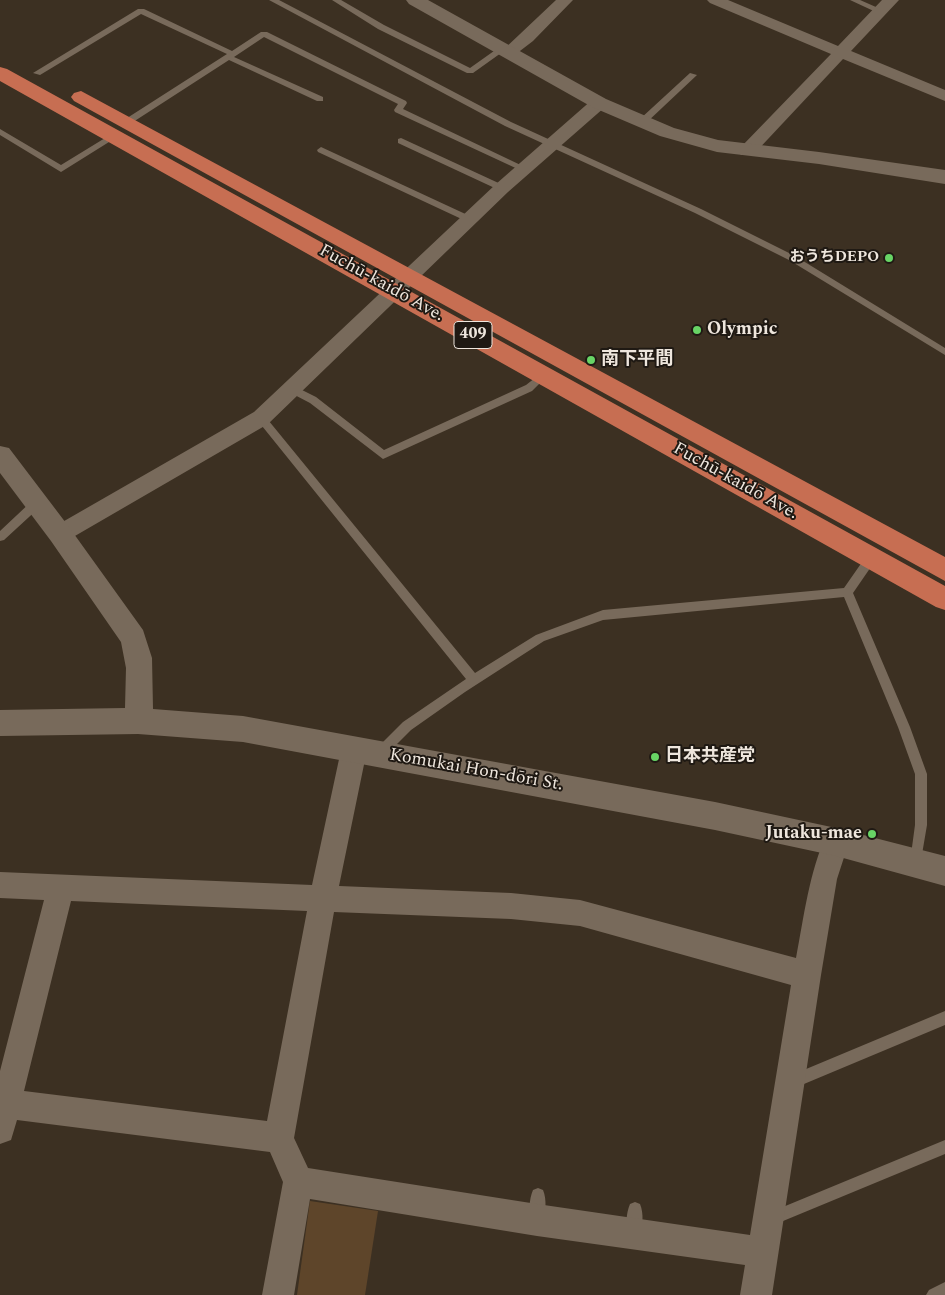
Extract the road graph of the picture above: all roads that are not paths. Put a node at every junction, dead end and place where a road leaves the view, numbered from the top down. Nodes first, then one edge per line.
1 (273, 0) edge
2 (336, 0) edge
3 (415, 0) edge
4 (565, 0) edge
5 (715, 0) edge
6 (854, 0) edge
7 (886, 5) edge
8 (507, 50) junction
9 (843, 52) junction
10 (0, 54) edge
11 (231, 56) junction
12 (0, 73) edge
13 (37, 73) junction
14 (693, 75) dead end
15 (945, 96) edge
16 (320, 99) dead end
17 (599, 103) junction
18 (643, 122) junction
19 (120, 129) junction
20 (0, 131) edge
21 (401, 141) dead end
22 (552, 144) junction
23 (322, 150) dead end
24 (747, 150) junction
25 (525, 169) junction
26 (945, 177) edge
27 (502, 188) junction
28 (471, 220) junction
29 (402, 284) junction
30 (945, 352) edge
31 (544, 374) junction
32 (292, 389) junction
33 (261, 418) junction
34 (0, 455) edge
35 (37, 503) junction
36 (60, 534) junction
37 (0, 537) edge
38 (871, 558) junction
39 (945, 570) edge
40 (847, 592) junction
41 (945, 599) edge
42 (474, 680) junction
43 (138, 720) junction
44 (0, 723) edge
45 (367, 752) junction
46 (836, 842) junction
47 (916, 862) junction
48 (945, 871) edge
49 (0, 884) edge
50 (60, 889) junction
51 (323, 898) junction
52 (807, 975) junction
53 (945, 1018) edge
54 (790, 1083) junction
55 (3, 1116) edge
56 (279, 1138) junction
57 (945, 1146) edge
58 (298, 1182) junction
59 (767, 1220) junction
60 (762, 1252) junction
61 (945, 1290) edge
62 (278, 1295) edge
63 (756, 1295) edge
64 (934, 1295) edge

1 - 22 lane
2 - 8 lane
3 - 8 street
4 - 8 street
5 - 9 street
6 - 7 lane
7 - 9 street
8 - 17 street
9 - 15 street
9 - 24 street
10 - 13 highway, Fuchū-kaidō Ave. / 409
11 - 13 lane
11 - 16 lane
11 - 19 lane
11 - 25 lane
12 - 19 highway, Fuchū-kaidō Ave. / 409
13 - 19 highway, Fuchū-kaidō Ave. / 409
14 - 18 lane
17 - 18 street
17 - 22 street
18 - 24 street
19 - 20 lane
19 - 29 highway, Fuchū-kaidō Ave. / 409
21 - 27 lane
22 - 25 street
22 - 30 lane
23 - 28 lane
24 - 26 street
25 - 27 street
27 - 28 street
28 - 29 street
29 - 31 highway, Fuchū-kaidō Ave. / 409
29 - 32 street
29 - 39 highway, Fuchū-kaidō Ave. / 409
31 - 32 lane
31 - 38 highway, Fuchū-kaidō Ave. / 409
32 - 33 street
33 - 36 street
33 - 42 lane
34 - 35 street
35 - 36 street
35 - 37 lane
36 - 43 street
38 - 40 lane
38 - 41 highway, Fuchū-kaidō Ave. / 409
40 - 42 lane
40 - 47 lane
42 - 45 lane
43 - 44 street, Komukai Hon-dōri St.
43 - 45 street, Komukai Hon-dōri St.
45 - 46 street, Komukai Hon-dōri St.
45 - 51 street
46 - 47 street, Komukai Hon-dōri St.
46 - 52 street
47 - 48 street, Komukai Hon-dōri St.
49 - 50 street
50 - 51 street
50 - 55 street
51 - 52 street
51 - 56 street
52 - 54 street
53 - 54 lane
54 - 59 street
55 - 56 street
56 - 58 street
57 - 59 lane
58 - 60 street
58 - 62 street
59 - 60 street
60 - 63 street
61 - 64 lane

